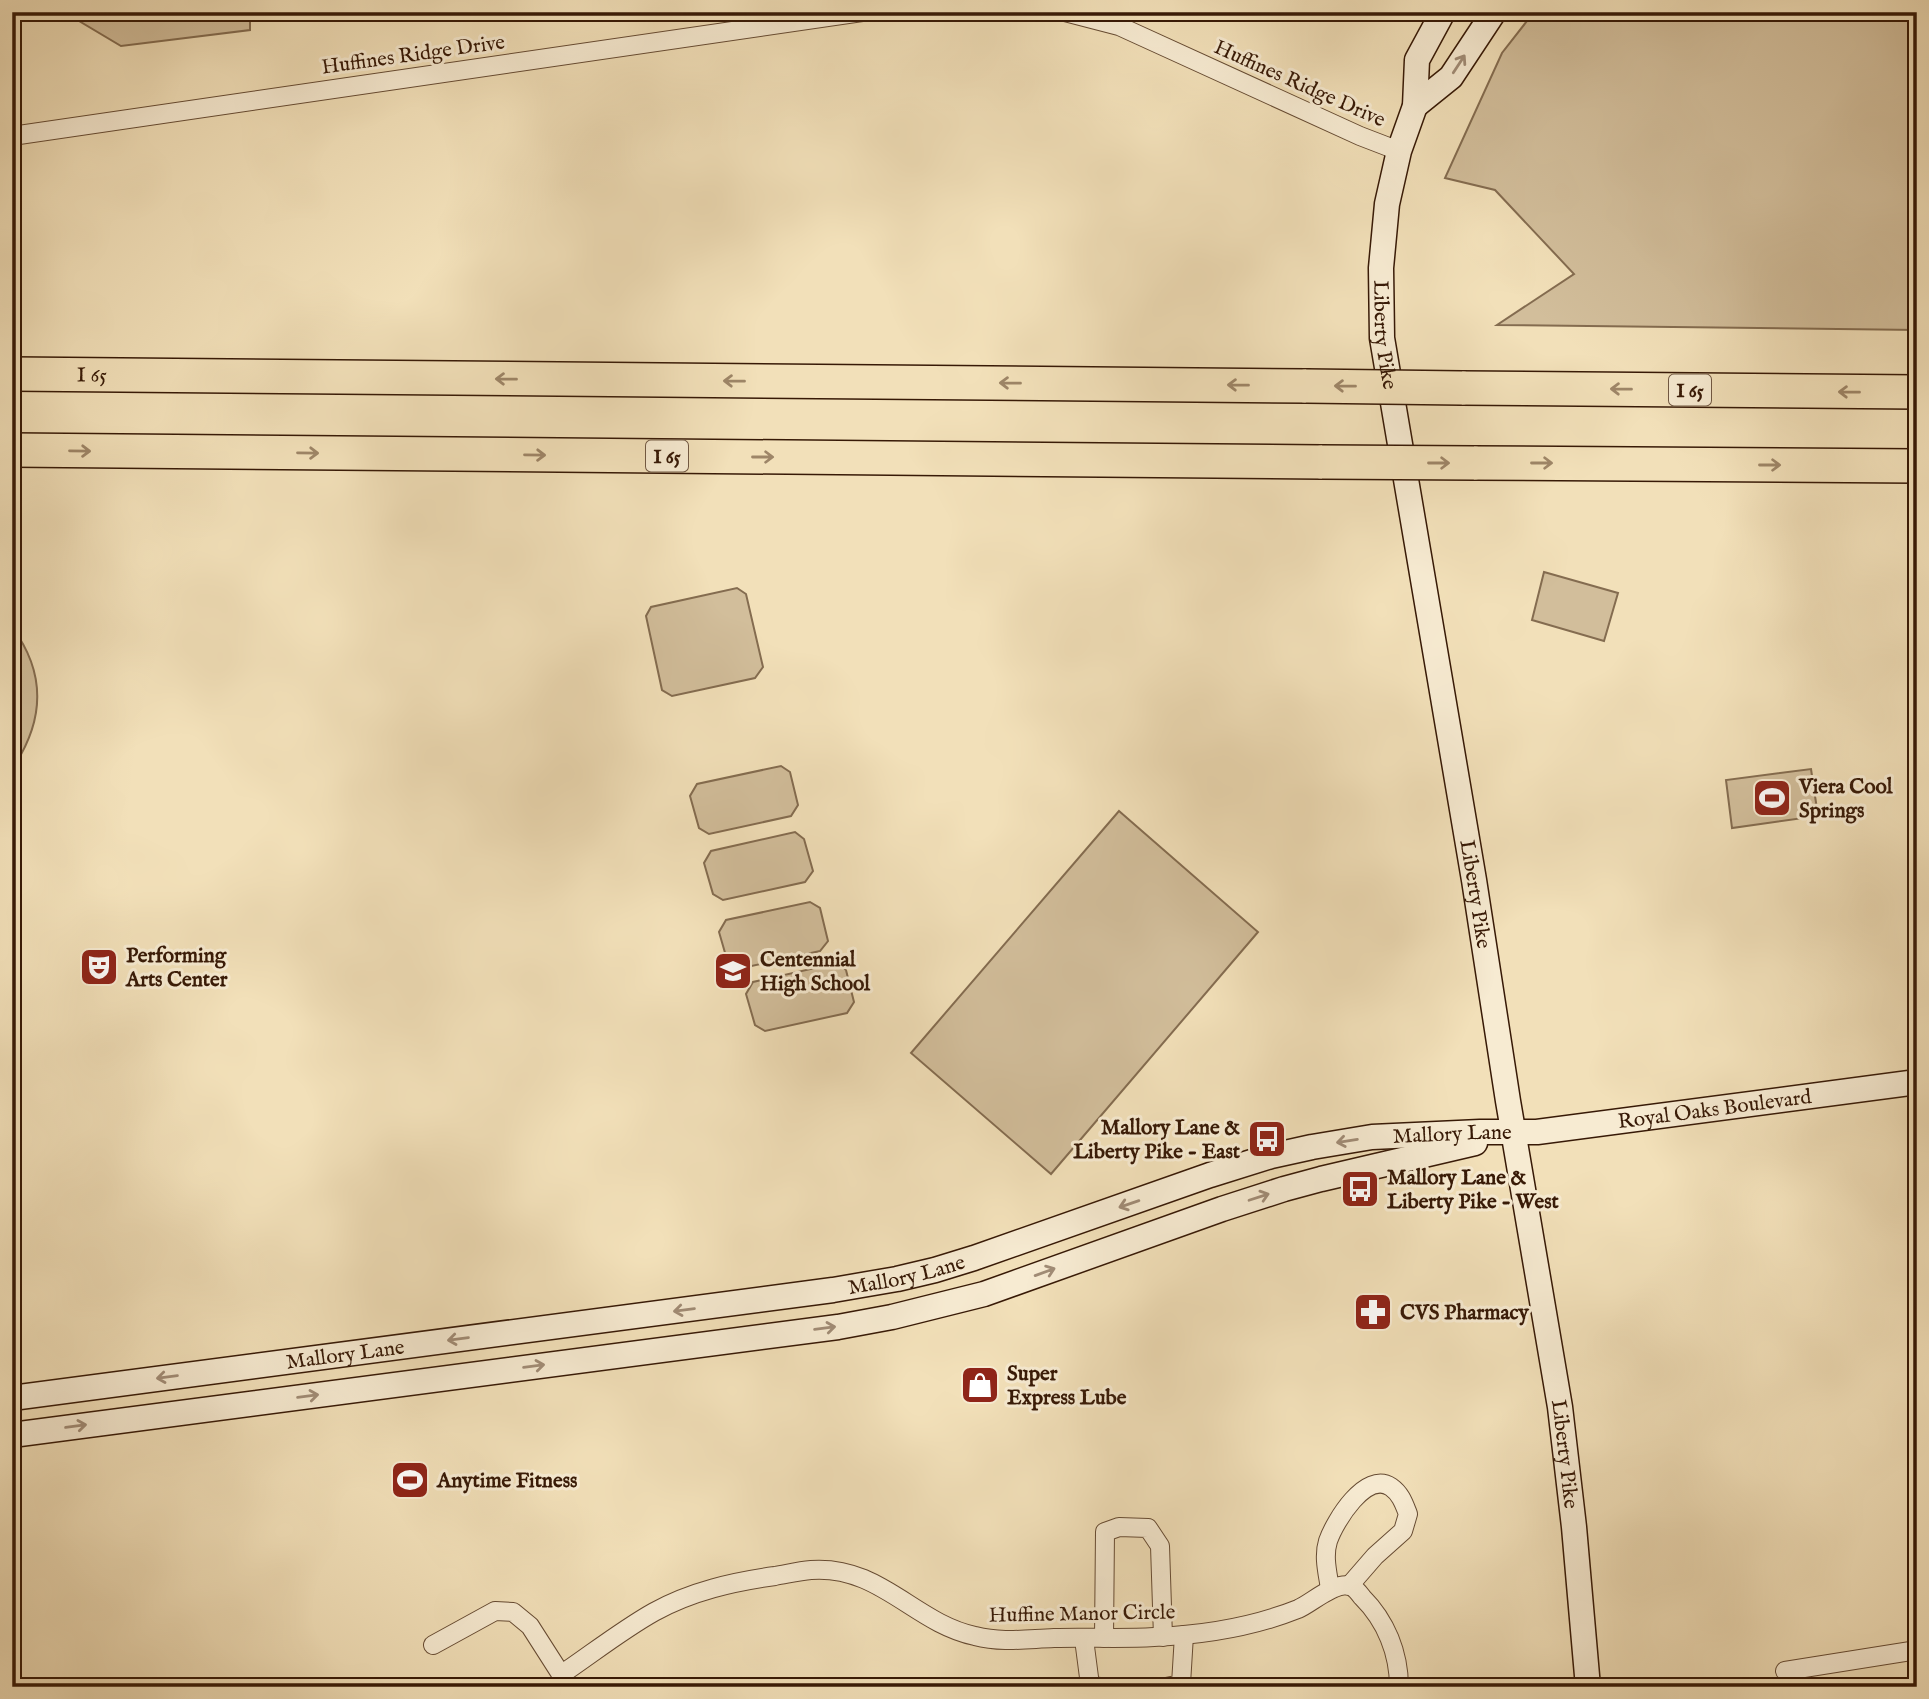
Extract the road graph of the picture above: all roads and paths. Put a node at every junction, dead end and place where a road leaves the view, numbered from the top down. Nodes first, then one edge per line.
1 (862, 12) edge
2 (1065, 12) edge
3 (1443, 12) edge
4 (1494, 12) edge
5 (1415, 106) junction
6 (12, 136) edge
7 (1399, 151) junction
8 (12, 374) edge
9 (1917, 392) edge
10 (12, 450) edge
11 (1917, 466) edge
12 (1917, 1082) edge
13 (1513, 1133) junction
14 (752, 1301) junction
15 (757, 1336) junction
16 (12, 1398) edge
17 (12, 1435) edge
18 (1349, 1586) junction
19 (1330, 1589) junction
20 (1184, 1635) junction
21 (1163, 1637) junction
22 (1104, 1638) junction
23 (1084, 1639) junction
24 (433, 1645) dead end
25 (1917, 1650) edge
26 (1785, 1671) dead end
27 (566, 1681) edge
28 (1100, 1687) edge
29 (1166, 1687) edge
30 (1399, 1687) edge
31 (1588, 1687) edge

1 - 6 street, Huffines Ridge Drive
2 - 7 street, Huffines Ridge Drive
3 - 5 main road, Liberty Pike
5 -> 4 main road
5 - 7 main road, Liberty Pike
7 - 13 main road, Liberty Pike
9 -> 8 highway, I 65 / I 65, bridge
10 -> 11 highway, I 65, bridge
12 - 13 main road, Royal Oaks Boulevard
13 -> 14 main road, Mallory Lane
15 -> 13 main road, Mallory Lane
13 - 31 main road, Liberty Pike
14 - 15 main road
14 -> 16 main road, Mallory Lane
17 -> 15 main road, Mallory Lane
18 - 19 street, Huffine Manor Circle
18 - 19 street
18 - 30 street
19 - 20 street, Huffine Manor Circle
20 - 21 street, Huffine Manor Circle
20 - 29 street
21 - 22 street, Huffine Manor Circle
21 - 22 street
22 - 23 street, Huffine Manor Circle
23 - 27 street, Huffine Manor Circle
23 - 28 street
24 - 27 street, Huffine Manor Circle
25 - 26 street

